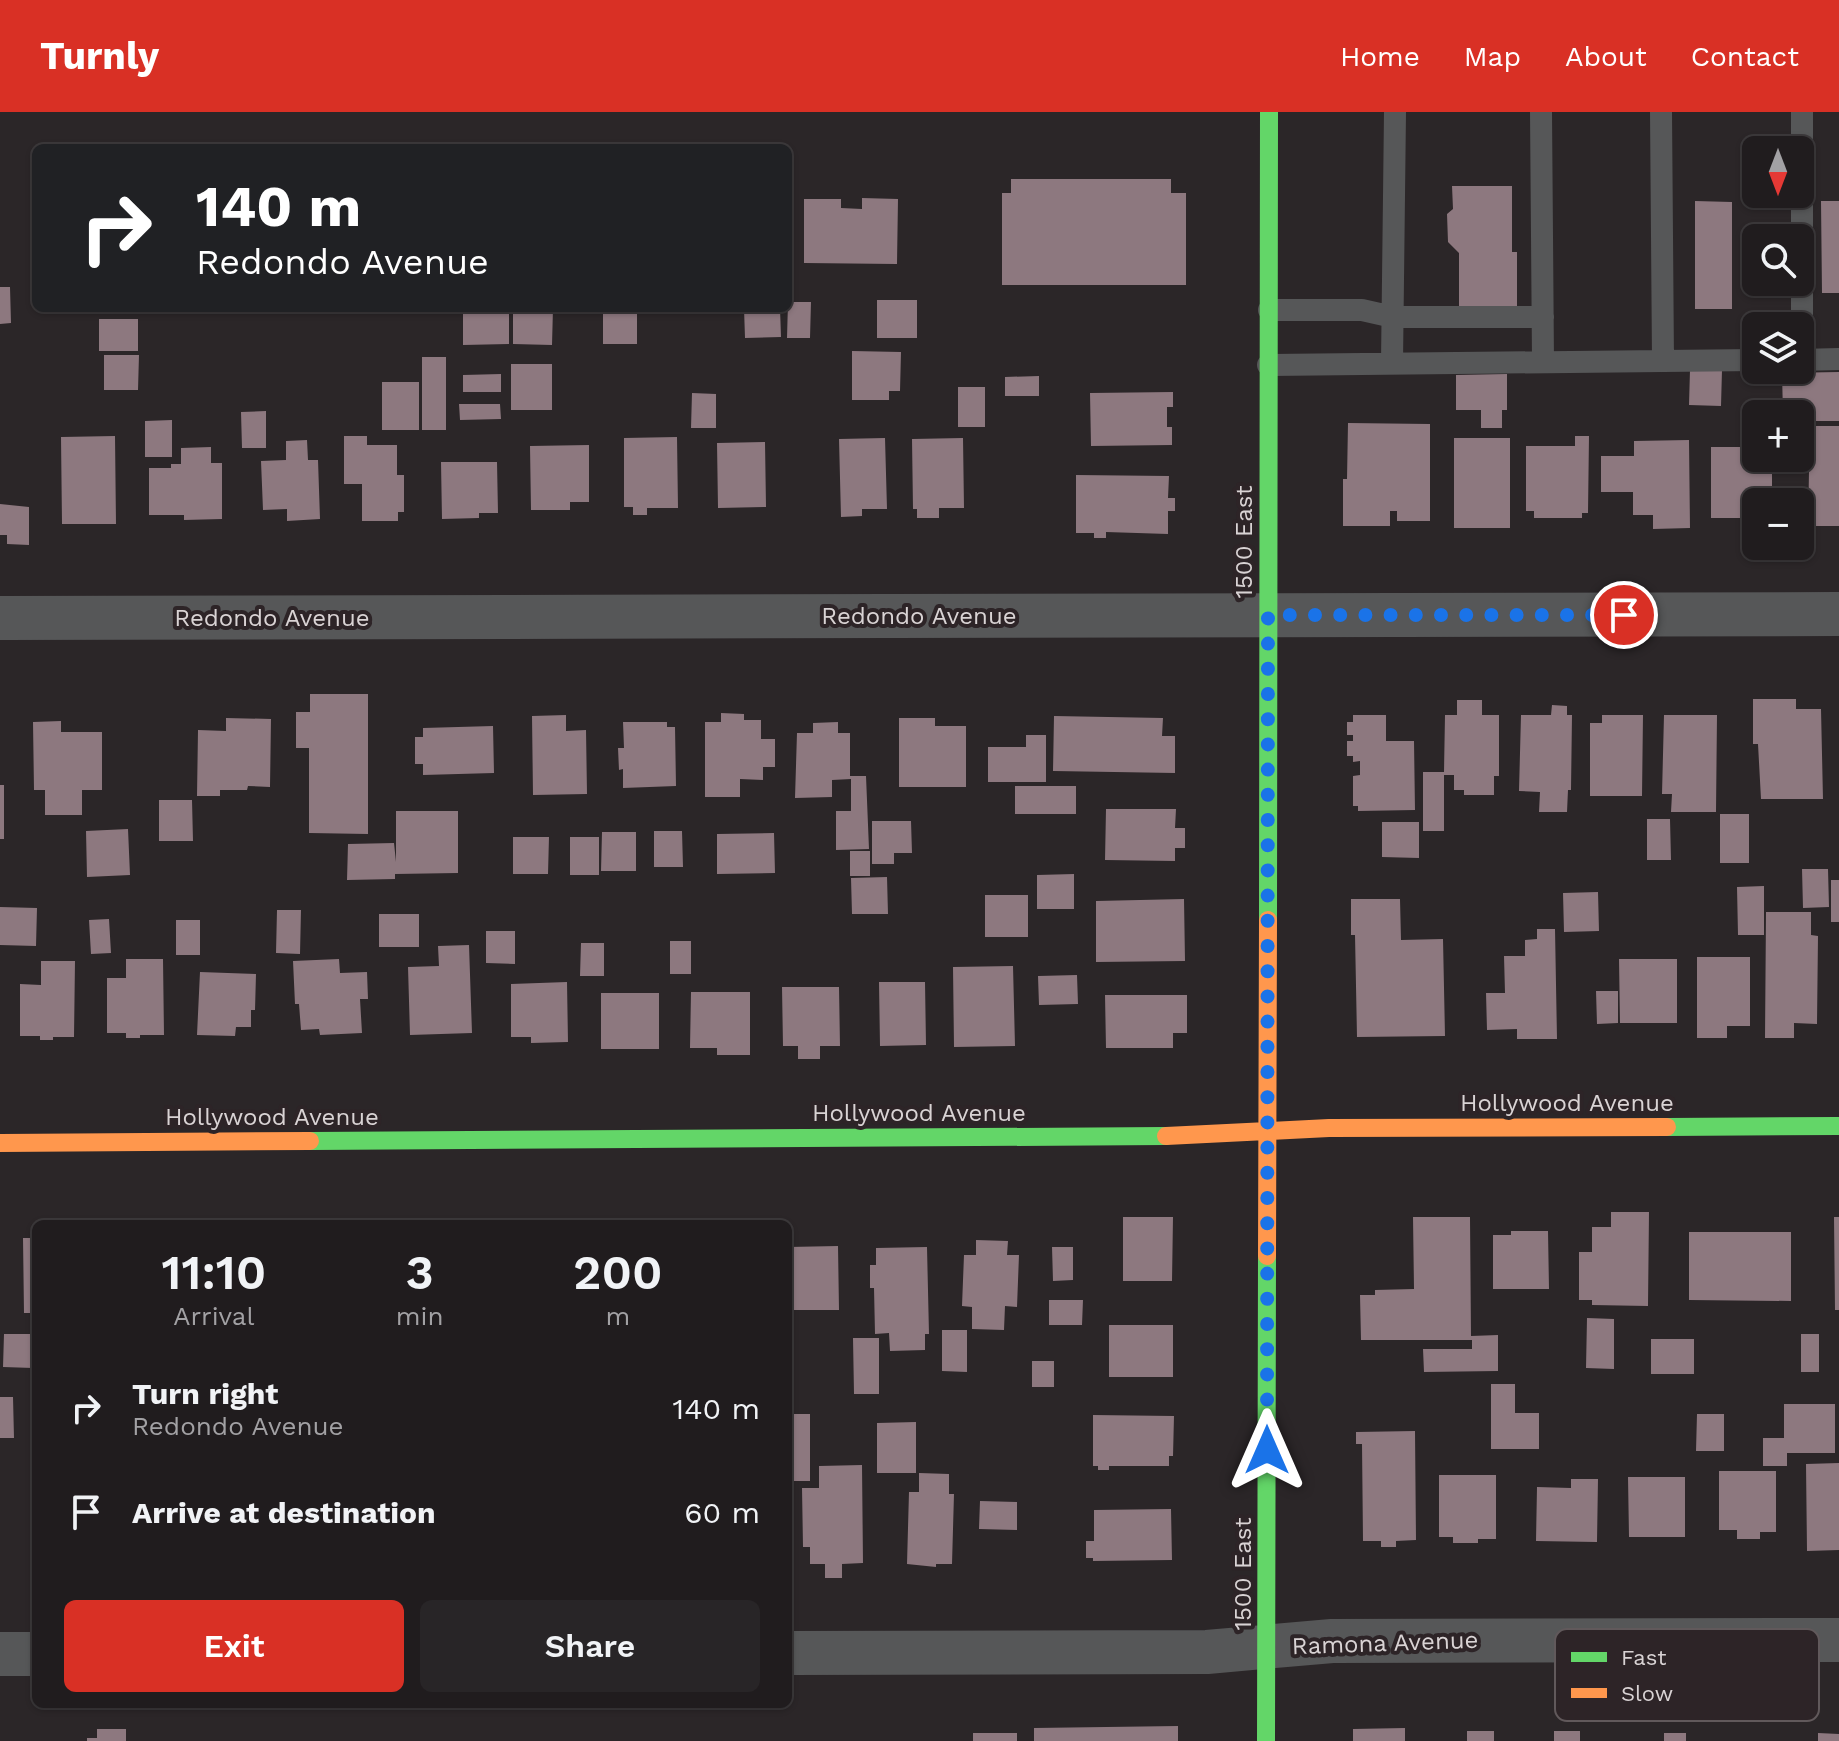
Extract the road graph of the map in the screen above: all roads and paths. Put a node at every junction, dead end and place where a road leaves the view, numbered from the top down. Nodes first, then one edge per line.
1 (1269, 112) edge
2 (1395, 112) edge
3 (1541, 112) edge
4 (1661, 112) edge
5 (1802, 112) edge
6 (1269, 310) junction
7 (1801, 312) edge
8 (1393, 317) junction
9 (1543, 317) junction
10 (1839, 359) edge
11 (1742, 360) edge
12 (1814, 360) edge
13 (1543, 361) junction
14 (1663, 361) junction
15 (1392, 363) junction
16 (1268, 365) junction
17 (1839, 614) edge
18 (1268, 615) junction
19 (0, 618) edge
20 (1839, 1126) edge
21 (1267, 1133) junction
22 (0, 1143) edge
23 (1819, 1640) edge
24 (1839, 1640) edge
25 (1555, 1641) edge
26 (1266, 1647) junction
27 (792, 1653) edge
28 (0, 1654) edge
29 (32, 1654) edge
30 (1266, 1741) edge

1 - 6 street, 1500 East
2 - 8 lane
3 - 9 lane
4 - 14 lane
5 - 7 lane
6 - 8 lane
6 - 16 street, 1500 East
8 - 9 lane
8 - 15 lane
9 - 13 lane
10 - 12 lane
11 - 14 lane
13 - 14 lane
13 - 15 lane
15 - 16 lane
16 - 18 street, 1500 East
17 - 18 street, Redondo Avenue
18 - 19 street, Redondo Avenue
18 - 21 street, 1500 East
20 - 21 street, Hollywood Avenue
21 - 22 street, Hollywood Avenue
21 - 26 street, 1500 East
23 - 24 street, Ramona Avenue
25 - 26 street, Ramona Avenue
26 - 27 street, Ramona Avenue
26 - 30 street, 1500 East
28 - 29 street

